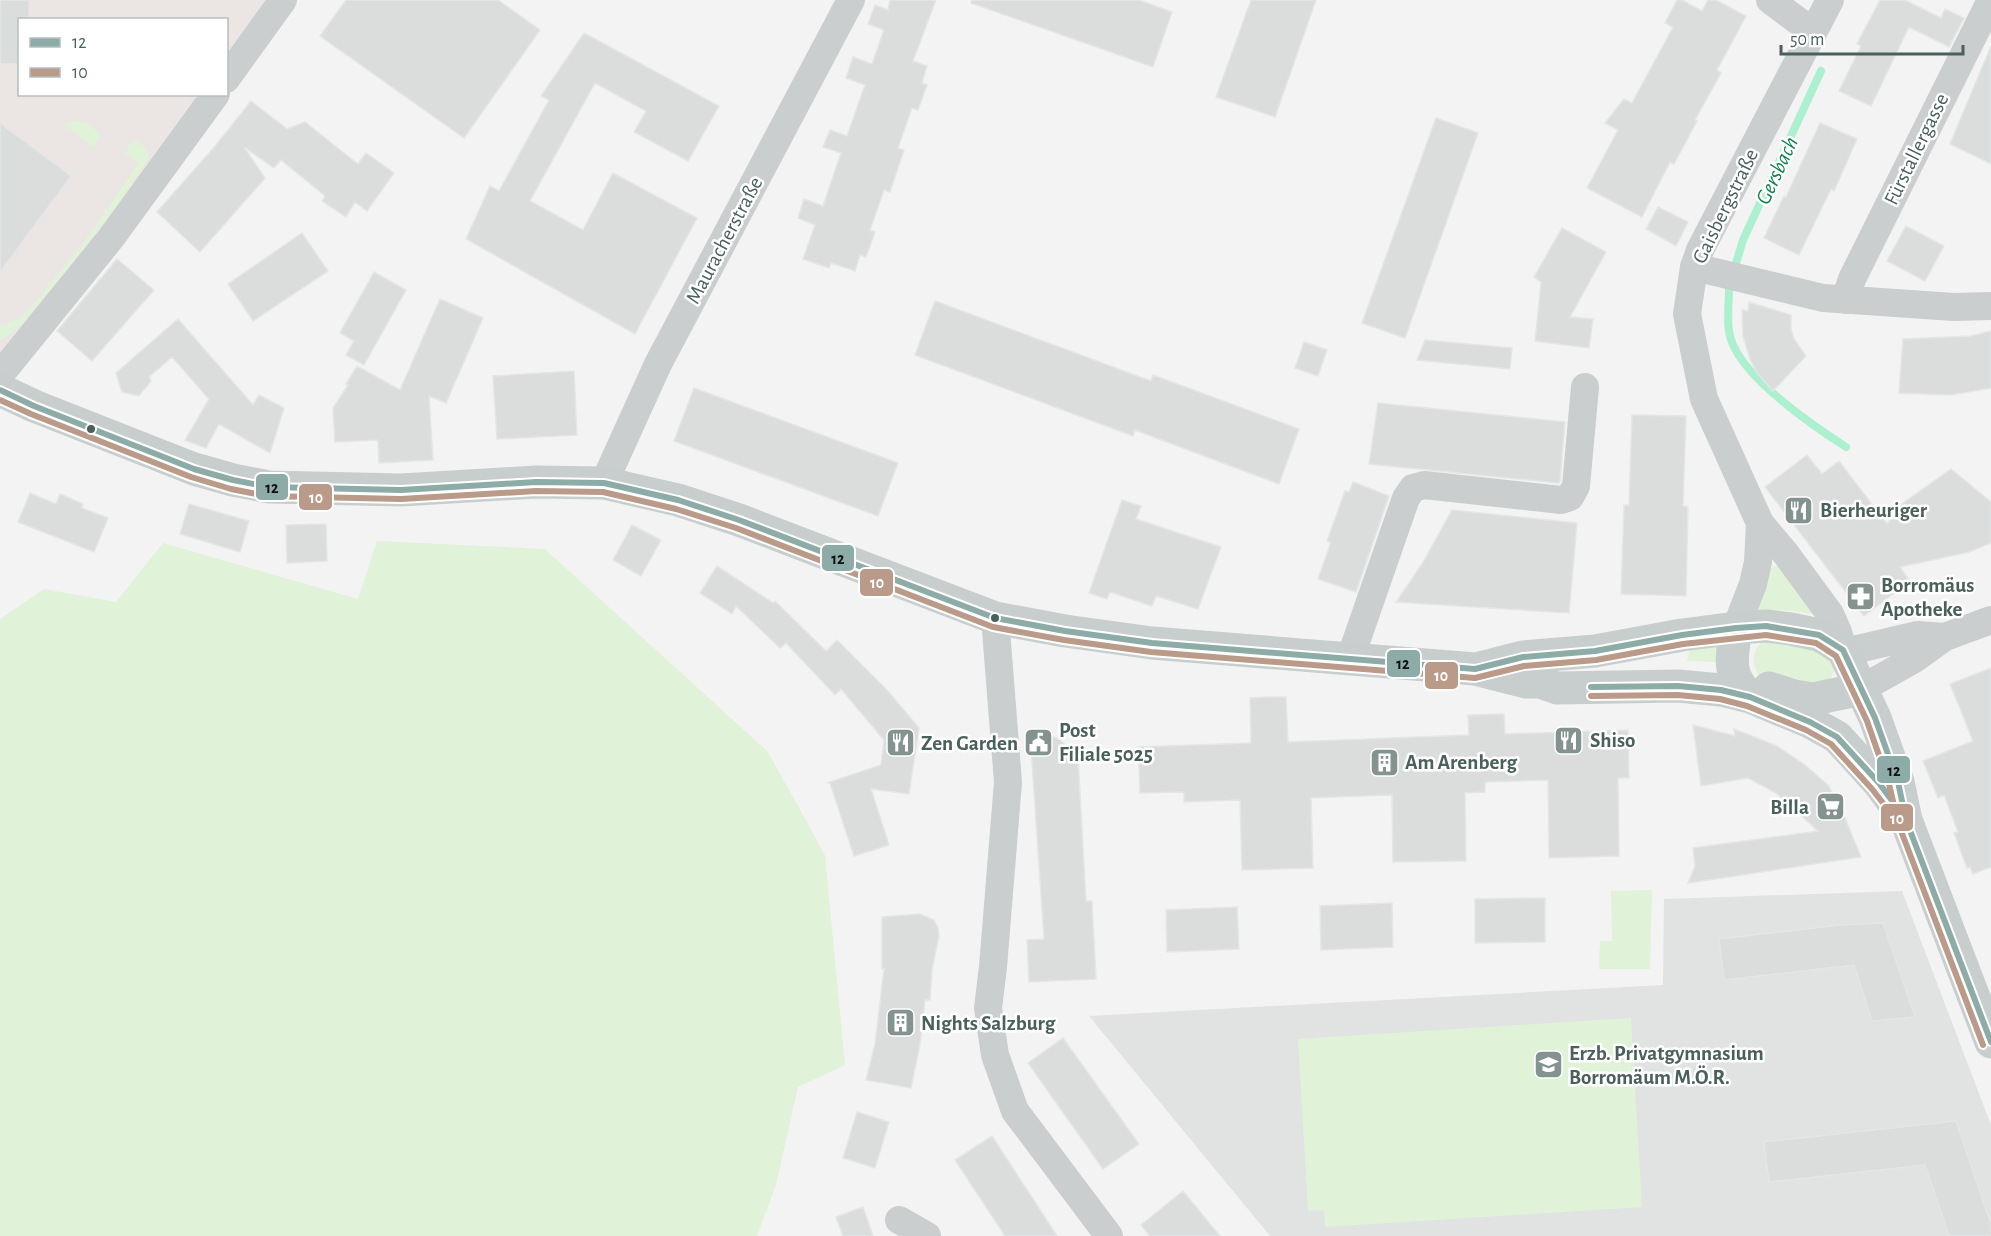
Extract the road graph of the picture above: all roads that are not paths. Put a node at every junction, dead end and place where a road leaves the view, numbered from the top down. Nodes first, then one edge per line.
1 (283, 0) edge
2 (851, 0) edge
3 (1770, 0) edge
4 (1830, 0) edge
5 (1991, 0) edge
6 (1813, 32) junction
7 (228, 76) edge
8 (215, 96) edge
9 (1694, 267) junction
10 (1845, 300) junction
11 (1991, 306) edge
12 (0, 375) edge
13 (1585, 387) dead end
14 (0, 390) edge
15 (604, 483) junction
16 (1760, 523) junction
17 (995, 618) junction
18 (1991, 620) edge
19 (1736, 628) junction
20 (1945, 637) junction
21 (1843, 650) junction
22 (1350, 659) junction
23 (1475, 669) junction
24 (1742, 686) junction
25 (1861, 689) junction
26 (1906, 820) junction
27 (1991, 1042) edge
28 (899, 1220) dead end
29 (927, 1236) edge
30 (1109, 1236) edge

1 - 7 street
2 - 15 street, Mauracherstraße
3 - 6 street
4 - 6 street, Gaisbergstraße
5 - 10 street, Fürstallergasse
6 - 9 street, Gaisbergstraße
8 - 12 street
9 - 10 street
9 - 16 street, Gaisbergstraße
10 - 11 street
13 - 22 street
14 - 15 main road
15 - 17 main road
16 - 19 street, Gaisbergstraße
16 - 21 street, Gaisbergstraße
17 - 22 main road
17 - 30 street
18 - 20 street
19 - 21 main road
19 - 23 main road
19 - 24 main road
20 - 21 street
20 - 25 street
21 - 25 main road, Gaisbergstraße
22 - 23 main road
23 - 24 main road
24 - 25 main road
24 - 26 main road, Gaisbergstraße
25 - 26 main road, Gaisbergstraße
26 - 27 main road, Gaisbergstraße
28 - 29 street

